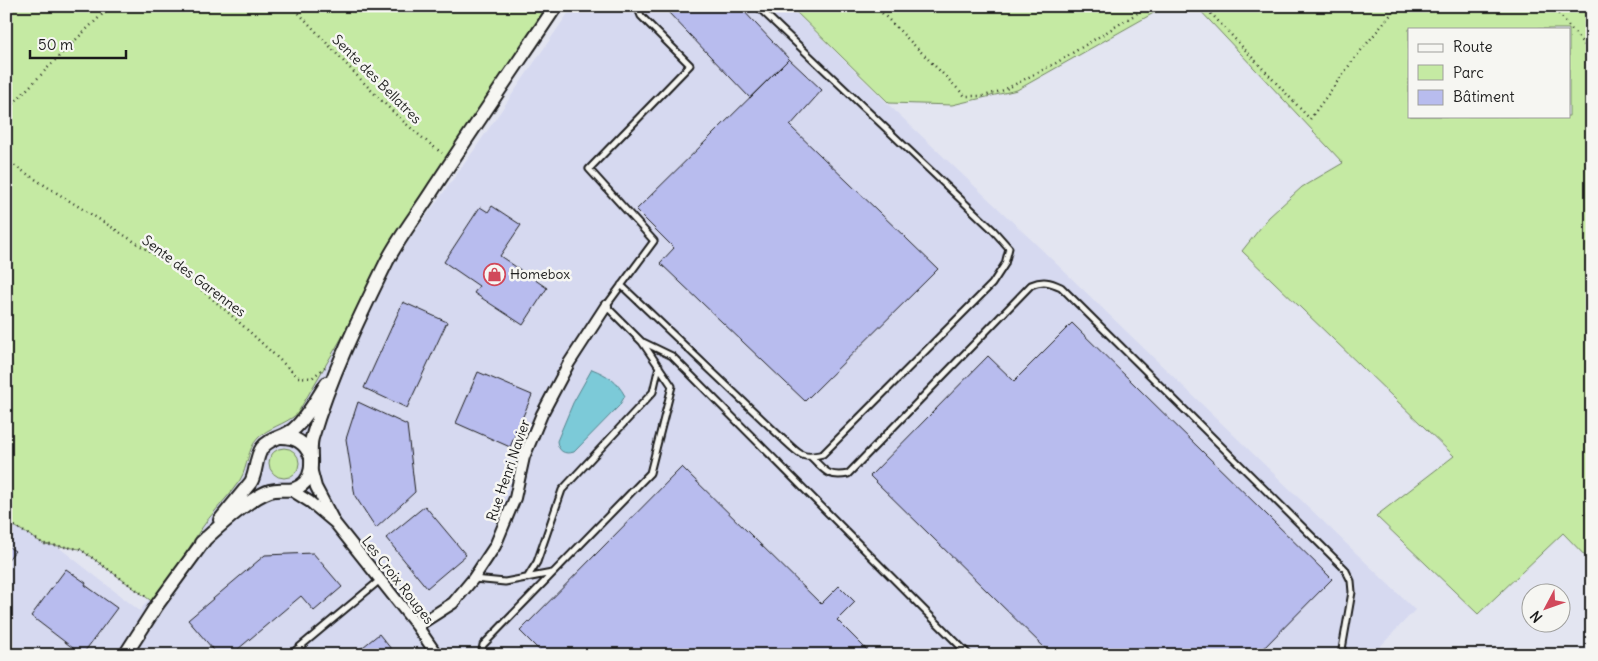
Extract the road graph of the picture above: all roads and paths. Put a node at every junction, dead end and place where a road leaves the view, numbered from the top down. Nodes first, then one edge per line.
1 (111, 6) edge
2 (292, 6) edge
3 (556, 6) edge
4 (637, 6) edge
5 (757, 6) edge
6 (875, 6) edge
7 (1149, 6) edge
8 (1204, 6) edge
9 (1398, 6) edge
10 (1552, 6) edge
11 (1592, 54) edge
12 (6, 111) edge
13 (6, 160) edge
14 (452, 160) junction
15 (621, 285) junction
16 (606, 306) junction
17 (642, 342) junction
18 (340, 362) junction
19 (659, 366) junction
20 (282, 437) junction
21 (310, 455) junction
22 (811, 457) junction
23 (257, 464) junction
24 (311, 468) junction
25 (278, 490) junction
26 (291, 490) junction
27 (6, 522) edge
28 (335, 523) junction
29 (201, 544) junction
30 (553, 573) junction
31 (527, 578) junction
32 (473, 579) junction
33 (381, 580) junction
34 (157, 605) junction
35 (417, 626) junction
36 (124, 655) edge
37 (290, 655) edge
38 (436, 655) edge
39 (481, 655) edge
40 (969, 655) edge
41 (1341, 655) edge

1 - 12 path
2 - 14 path, Sente des Bellatres
3 - 14 street
4 - 15 lane
5 - 22 lane
6 - 7 path
8 - 9 path
10 - 11 path
13 - 18 path, Sente des Garennes
14 - 18 street
15 - 16 lane
15 - 22 lane
16 - 17 lane
16 - 32 street, Rue Henri Navier
17 - 19 lane
17 - 40 lane
18 - 20 street
18 - 21 street
19 - 30 lane
19 - 31 lane
20 - 21 street
20 - 23 street
21 - 24 street
22 - 41 lane
23 - 25 street
23 - 29 street
24 - 26 street
24 - 28 street, Les Croix Rouges
25 - 26 street
25 - 29 street
26 - 28 street, Les Croix Rouges
27 - 34 path
28 - 33 street, Les Croix Rouges
29 - 34 street
30 - 31 lane
30 - 39 lane
31 - 32 lane
32 - 35 street, Rue Henri Navier
33 - 35 street, Les Croix Rouges
33 - 37 lane
34 - 36 street
35 - 38 street, Les Croix Rouges

